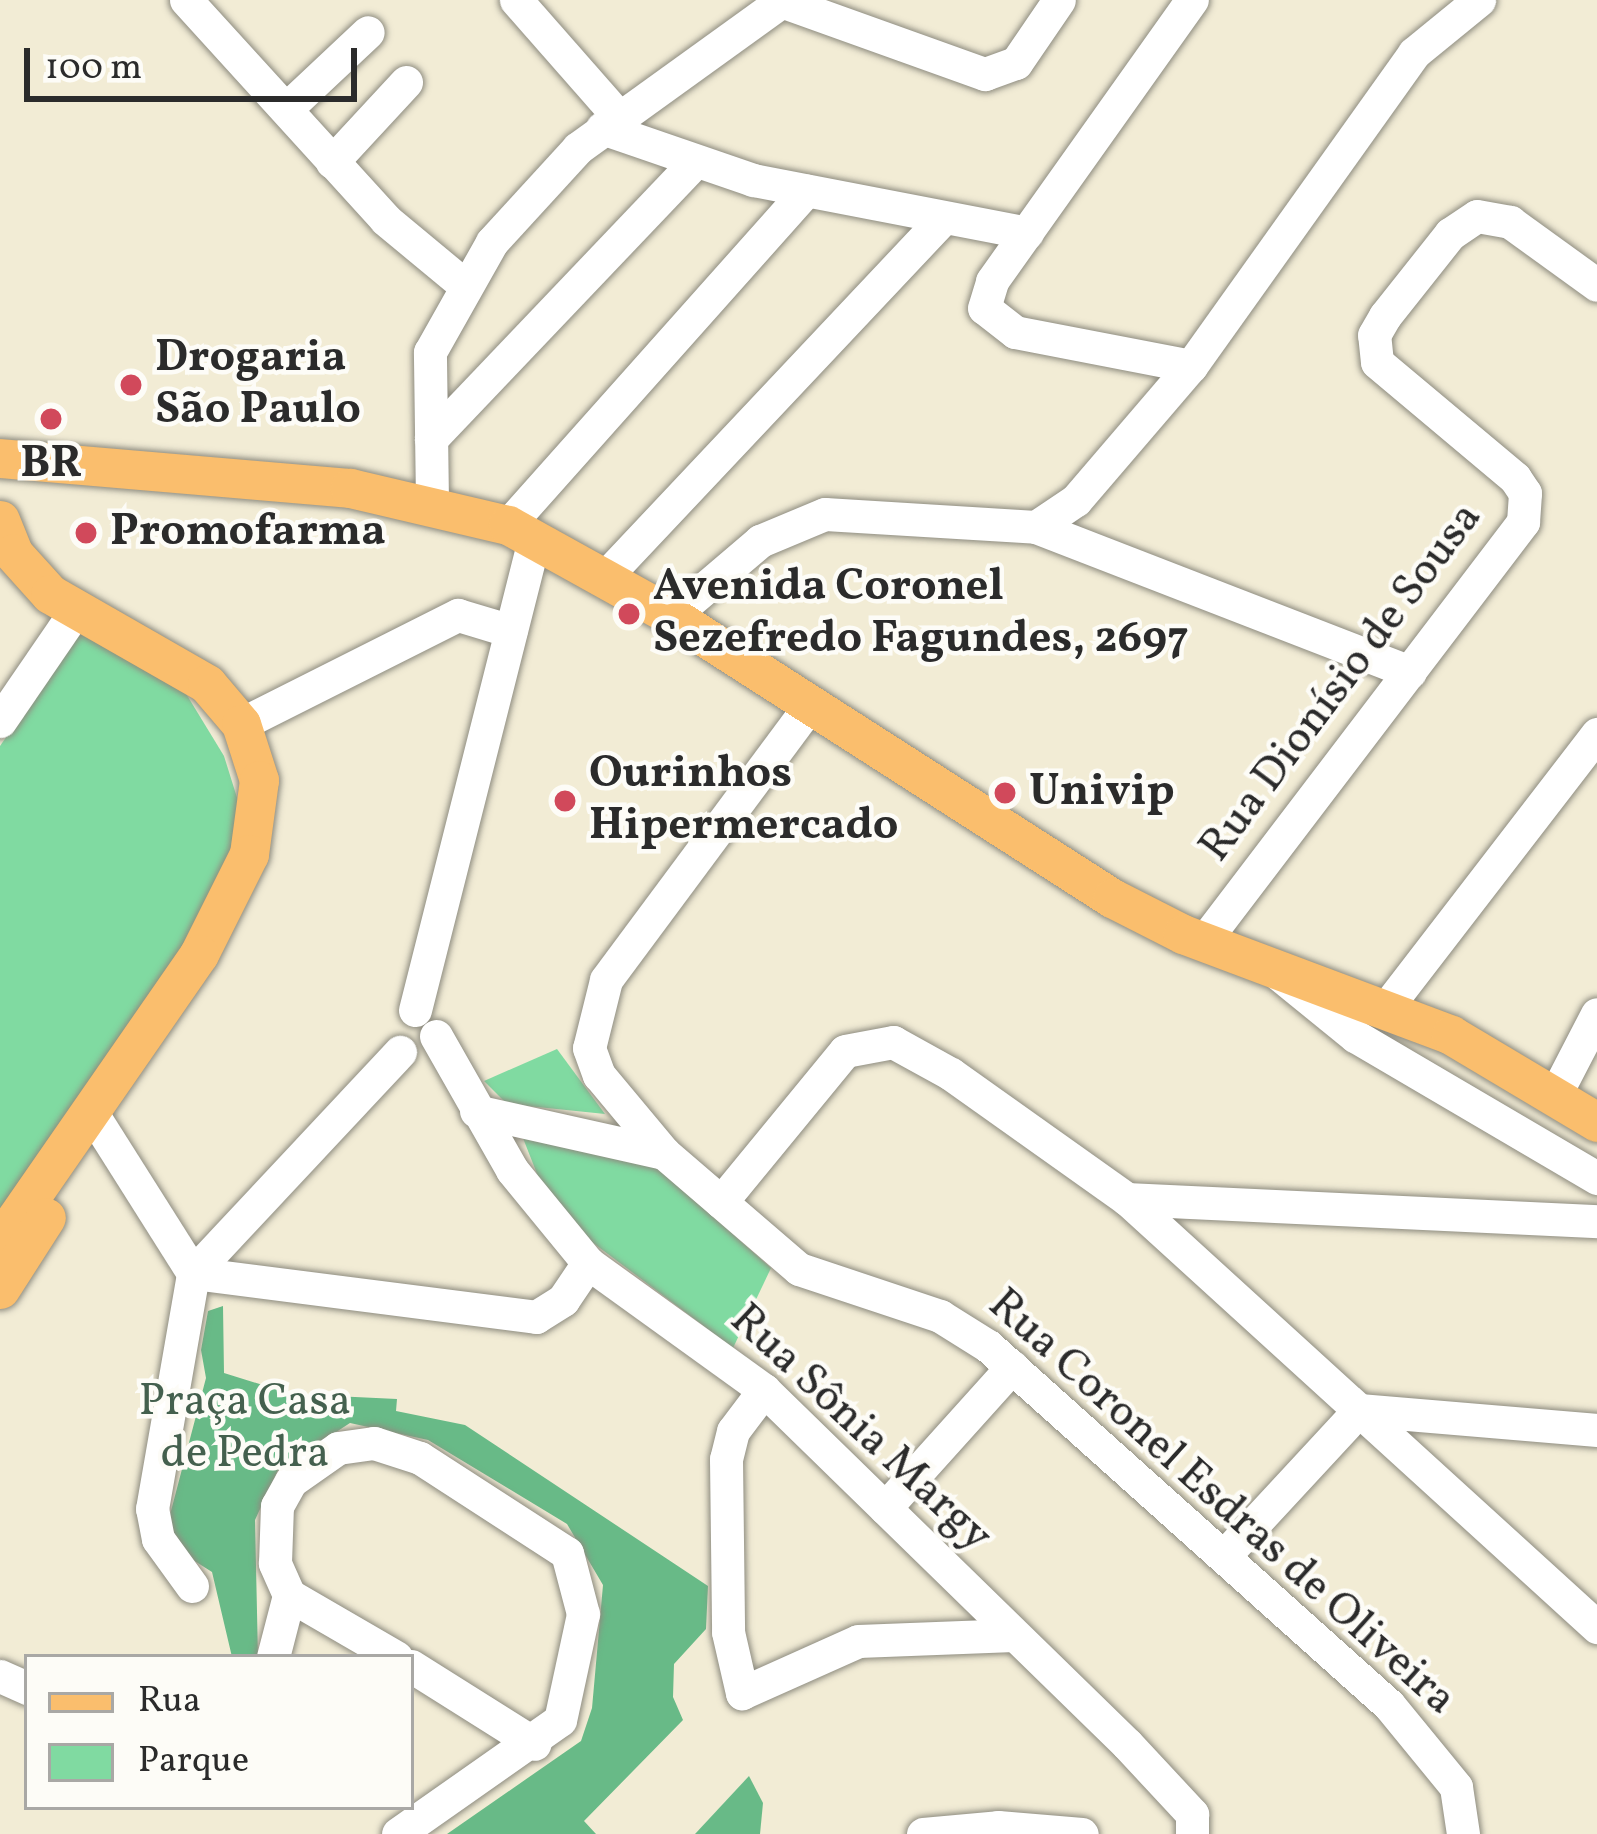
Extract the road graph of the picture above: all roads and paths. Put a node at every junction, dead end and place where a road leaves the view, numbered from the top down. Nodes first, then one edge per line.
1 (186, 0) edge
2 (516, 0) edge
3 (1059, 0) edge
4 (1192, 0) edge
5 (1479, 0) edge
6 (780, 1) edge
7 (368, 32) dead end
8 (406, 82) dead end
9 (286, 109) junction
10 (610, 122) junction
11 (332, 162) junction
12 (693, 164) junction
13 (806, 191) junction
14 (941, 220) junction
15 (1027, 232) junction
16 (463, 284) junction
17 (1597, 285) edge
18 (1191, 366) junction
19 (430, 439) junction
20 (0, 458) edge
21 (432, 502) junction
22 (0, 520) edge
23 (1036, 526) junction
24 (521, 532) junction
25 (605, 578) junction
26 (76, 610) junction
27 (672, 616) junction
28 (512, 631) junction
29 (1410, 672) junction
30 (810, 705) junction
31 (0, 721) edge
32 (241, 724) junction
33 (1597, 734) edge
34 (1204, 941) junction
35 (1269, 965) junction
36 (1386, 1007) junction
37 (1597, 1014) edge
38 (426, 1023) junction
39 (1555, 1095) junction
40 (476, 1112) junction
41 (93, 1115) junction
42 (1597, 1122) edge
43 (664, 1153) junction
44 (1597, 1178) edge
45 (1127, 1198) junction
46 (721, 1202) junction
47 (1597, 1221) edge
48 (0, 1241) edge
49 (588, 1263) junction
50 (193, 1274) junction
51 (0, 1289) edge
52 (1012, 1366) junction
53 (764, 1390) junction
54 (1359, 1411) junction
55 (1597, 1430) edge
56 (885, 1508) junction
57 (1224, 1556) junction
58 (192, 1586) dead end
59 (289, 1595) junction
60 (1592, 1618) edge
61 (1014, 1635) junction
62 (274, 1654) edge
63 (391, 1654) edge
64 (414, 1668) edge
65 (536, 1744) junction
66 (1194, 1829) edge
67 (398, 1834) edge
68 (923, 1834) edge
69 (1082, 1834) edge
70 (1463, 1834) edge

1 - 9 street
2 - 10 street
3 - 6 street
4 - 15 street
5 - 18 street
6 - 10 street
7 - 9 street
8 - 11 street
9 - 11 street
10 - 12 street
10 - 16 street
11 - 16 street
12 - 13 street
12 - 19 street
13 - 14 street
13 - 24 street
14 - 15 street
14 - 25 street
15 - 18 street
16 - 19 street
17 - 29 street, Rua Dionísio de Sousa
18 - 23 street
19 - 21 street
20 - 21 main road
21 - 24 main road
22 - 26 main road
23 - 27 street
23 - 29 street
24 - 25 main road
24 - 28 street
25 - 27 main road
26 - 31 street
26 - 32 main road
27 - 30 main road
28 - 32 street
28 - 38 street
29 - 34 street, Rua Dionísio de Sousa
30 - 34 main road
30 - 43 street, Rua Coronel Esdras de Oliveira
32 - 41 main road
33 - 36 street
34 - 35 main road
35 - 36 main road
35 - 44 street
36 - 39 main road
37 - 39 street
38 - 40 street, Rua Sônia Margy
38 - 50 street
39 - 42 main road
40 - 43 street
40 - 49 street, Rua Sônia Margy
41 - 48 main road
41 - 50 street
41 - 51 main road
43 - 46 street, Rua Coronel Esdras de Oliveira
45 - 46 street
45 - 47 street
45 - 54 street
46 - 52 street, Rua Coronel Esdras de Oliveira
49 - 50 street
49 - 53 street, Rua Sônia Margy
50 - 58 street
52 - 56 street
52 - 57 street, Rua Coronel Esdras de Oliveira
53 - 56 street, Rua Sônia Margy
53 - 61 street
54 - 55 street
54 - 57 street
54 - 60 street
56 - 61 street, Rua Sônia Margy
57 - 70 street, Rua Coronel Esdras de Oliveira
59 - 62 street
59 - 63 street
59 - 65 street
61 - 66 street, Rua Sônia Margy
64 - 65 street
65 - 67 street
68 - 69 street

